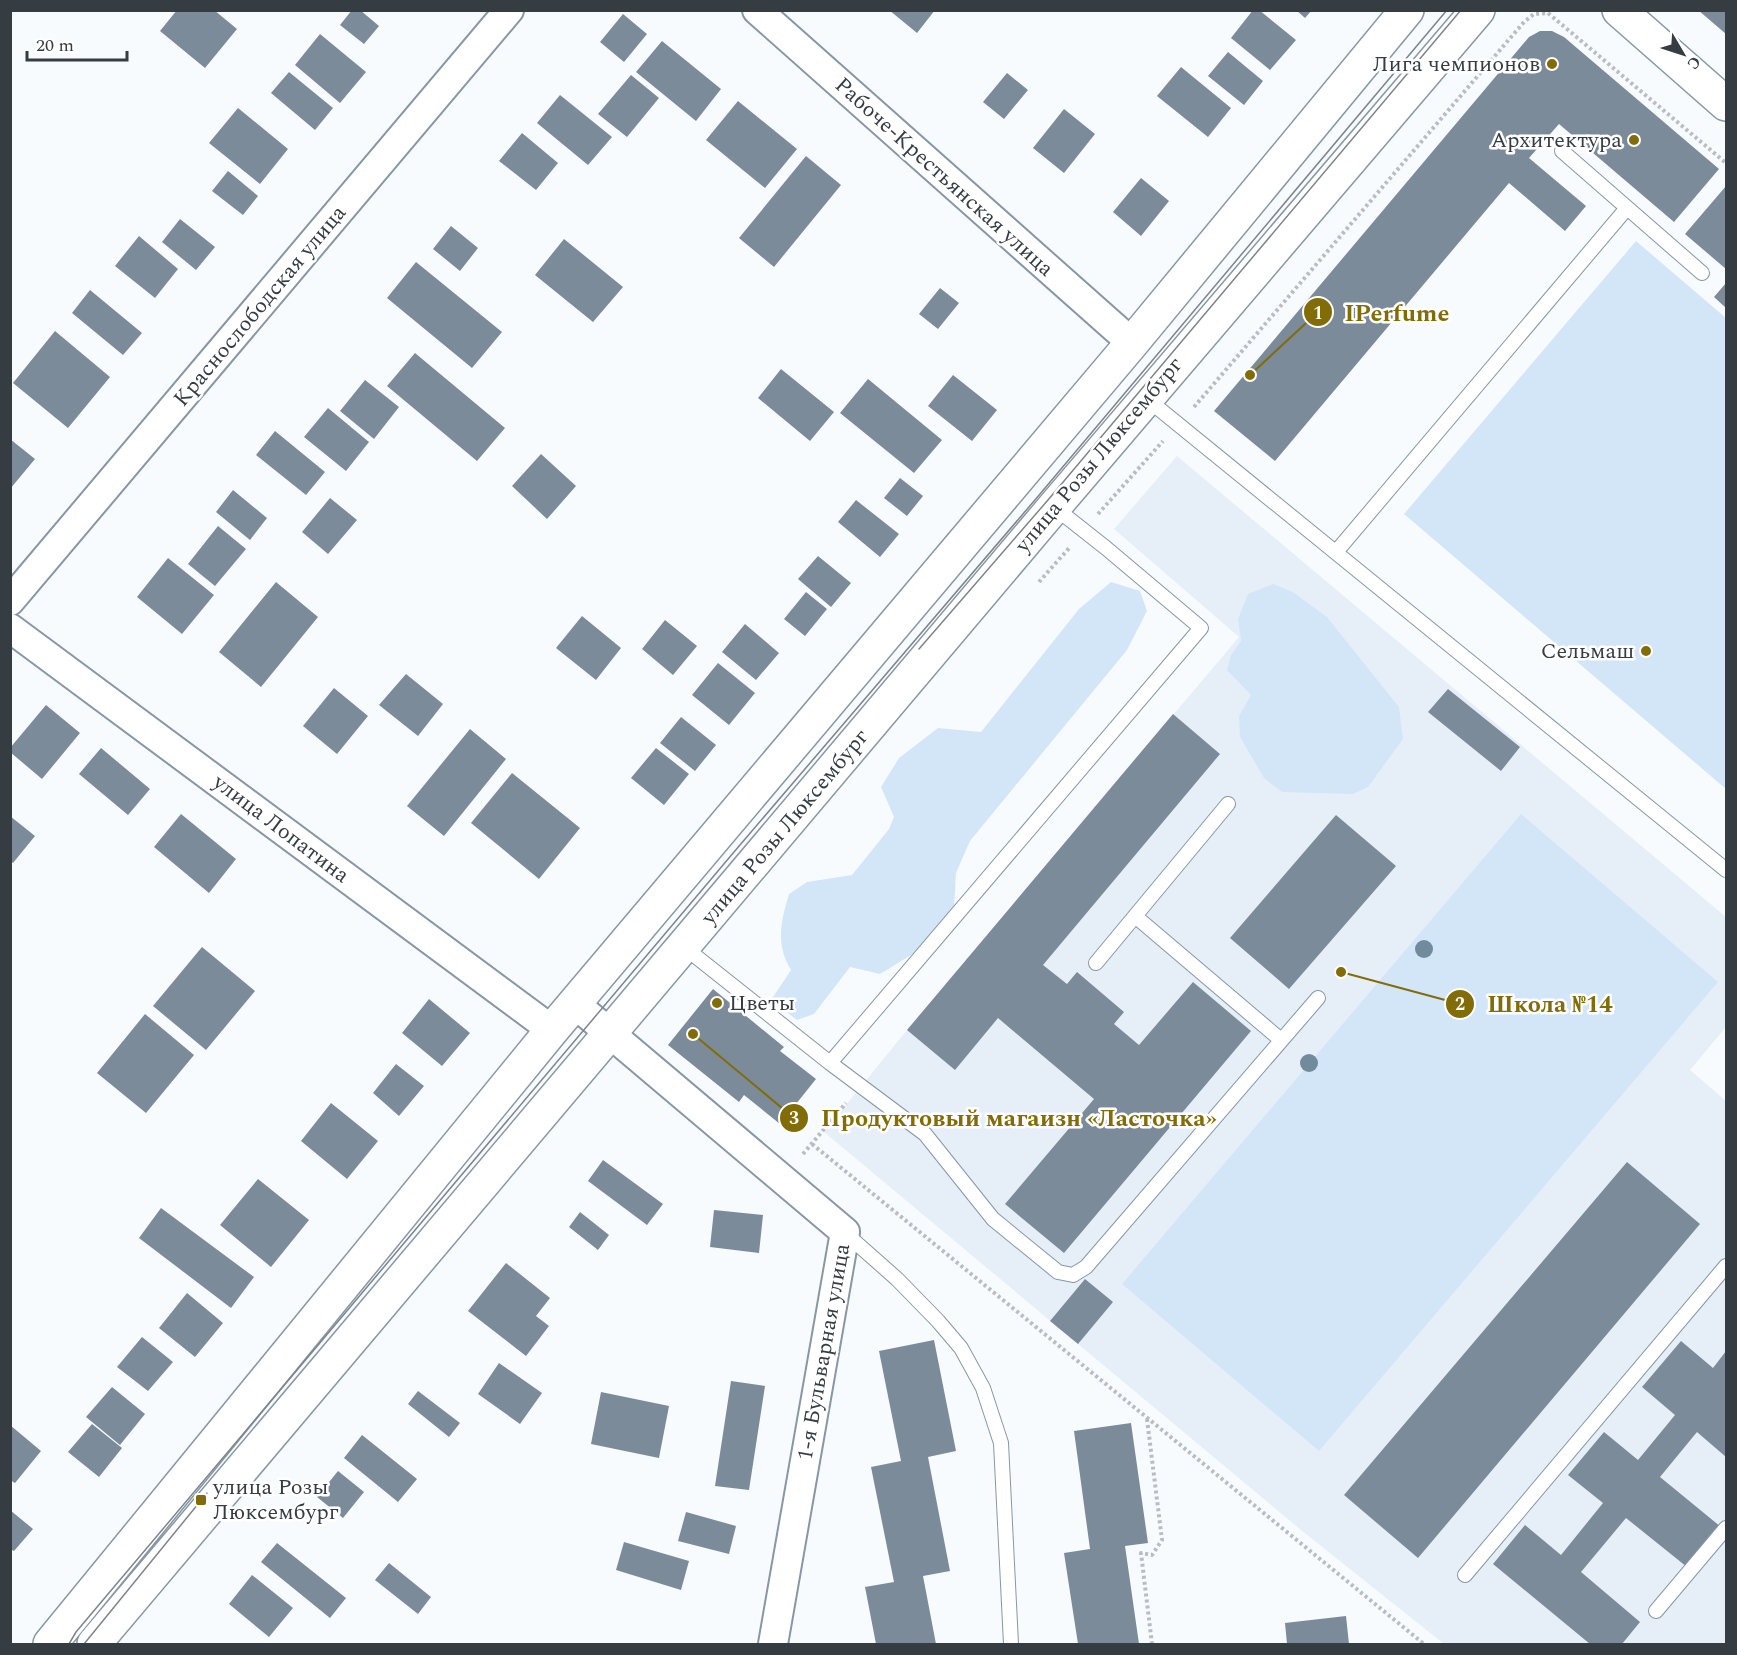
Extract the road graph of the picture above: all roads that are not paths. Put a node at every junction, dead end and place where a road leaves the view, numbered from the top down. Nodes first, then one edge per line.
1 (509, 10) edge
2 (757, 10) edge
3 (1407, 10) edge
4 (1478, 10) edge
5 (1619, 10) edge
6 (1726, 104) edge
7 (1562, 151) dead end
8 (1627, 208) junction
9 (1702, 273) dead end
10 (1132, 343) junction
11 (1147, 399) junction
12 (1054, 507) junction
13 (1336, 552) junction
14 (10, 602) edge
15 (10, 628) edge
16 (1228, 804) dead end
17 (1726, 870) edge
18 (1135, 916) junction
19 (684, 947) junction
20 (1096, 963) dead end
21 (1318, 998) dead end
22 (574, 1003) junction
23 (552, 1030) junction
24 (611, 1034) junction
25 (1281, 1040) junction
26 (830, 1063) junction
27 (845, 1232) junction
28 (1726, 1266) edge
29 (1726, 1528) edge
30 (1465, 1575) dead end
31 (1656, 1611) dead end
32 (50, 1644) edge
33 (94, 1644) edge
34 (773, 1644) edge
35 (1011, 1644) edge

1 - 14 street, Краснослободская улица
2 - 10 street, Рабоче-Крестьянская улица
3 - 10 street
4 - 11 street, улица Розы Люксембург
5 - 6 street
7 - 8 lane
8 - 9 lane
8 - 13 lane
10 - 22 street
11 - 12 street, улица Розы Люксембург
11 - 13 lane
12 - 19 street, улица Розы Люксембург
12 - 26 lane
13 - 17 lane
15 - 23 street, улица Лопатина
16 - 18 lane
18 - 20 lane
18 - 25 lane
19 - 24 street, улица Розы Люксембург
19 - 26 lane
21 - 25 lane
22 - 23 street
22 - 24 street, 1-я Бульварная улица
23 - 32 street
24 - 27 street, 1-я Бульварная улица
24 - 33 street, улица Розы Люксембург
25 - 26 lane
27 - 34 street, 1-я Бульварная улица
27 - 35 lane
28 - 30 lane
29 - 31 lane

